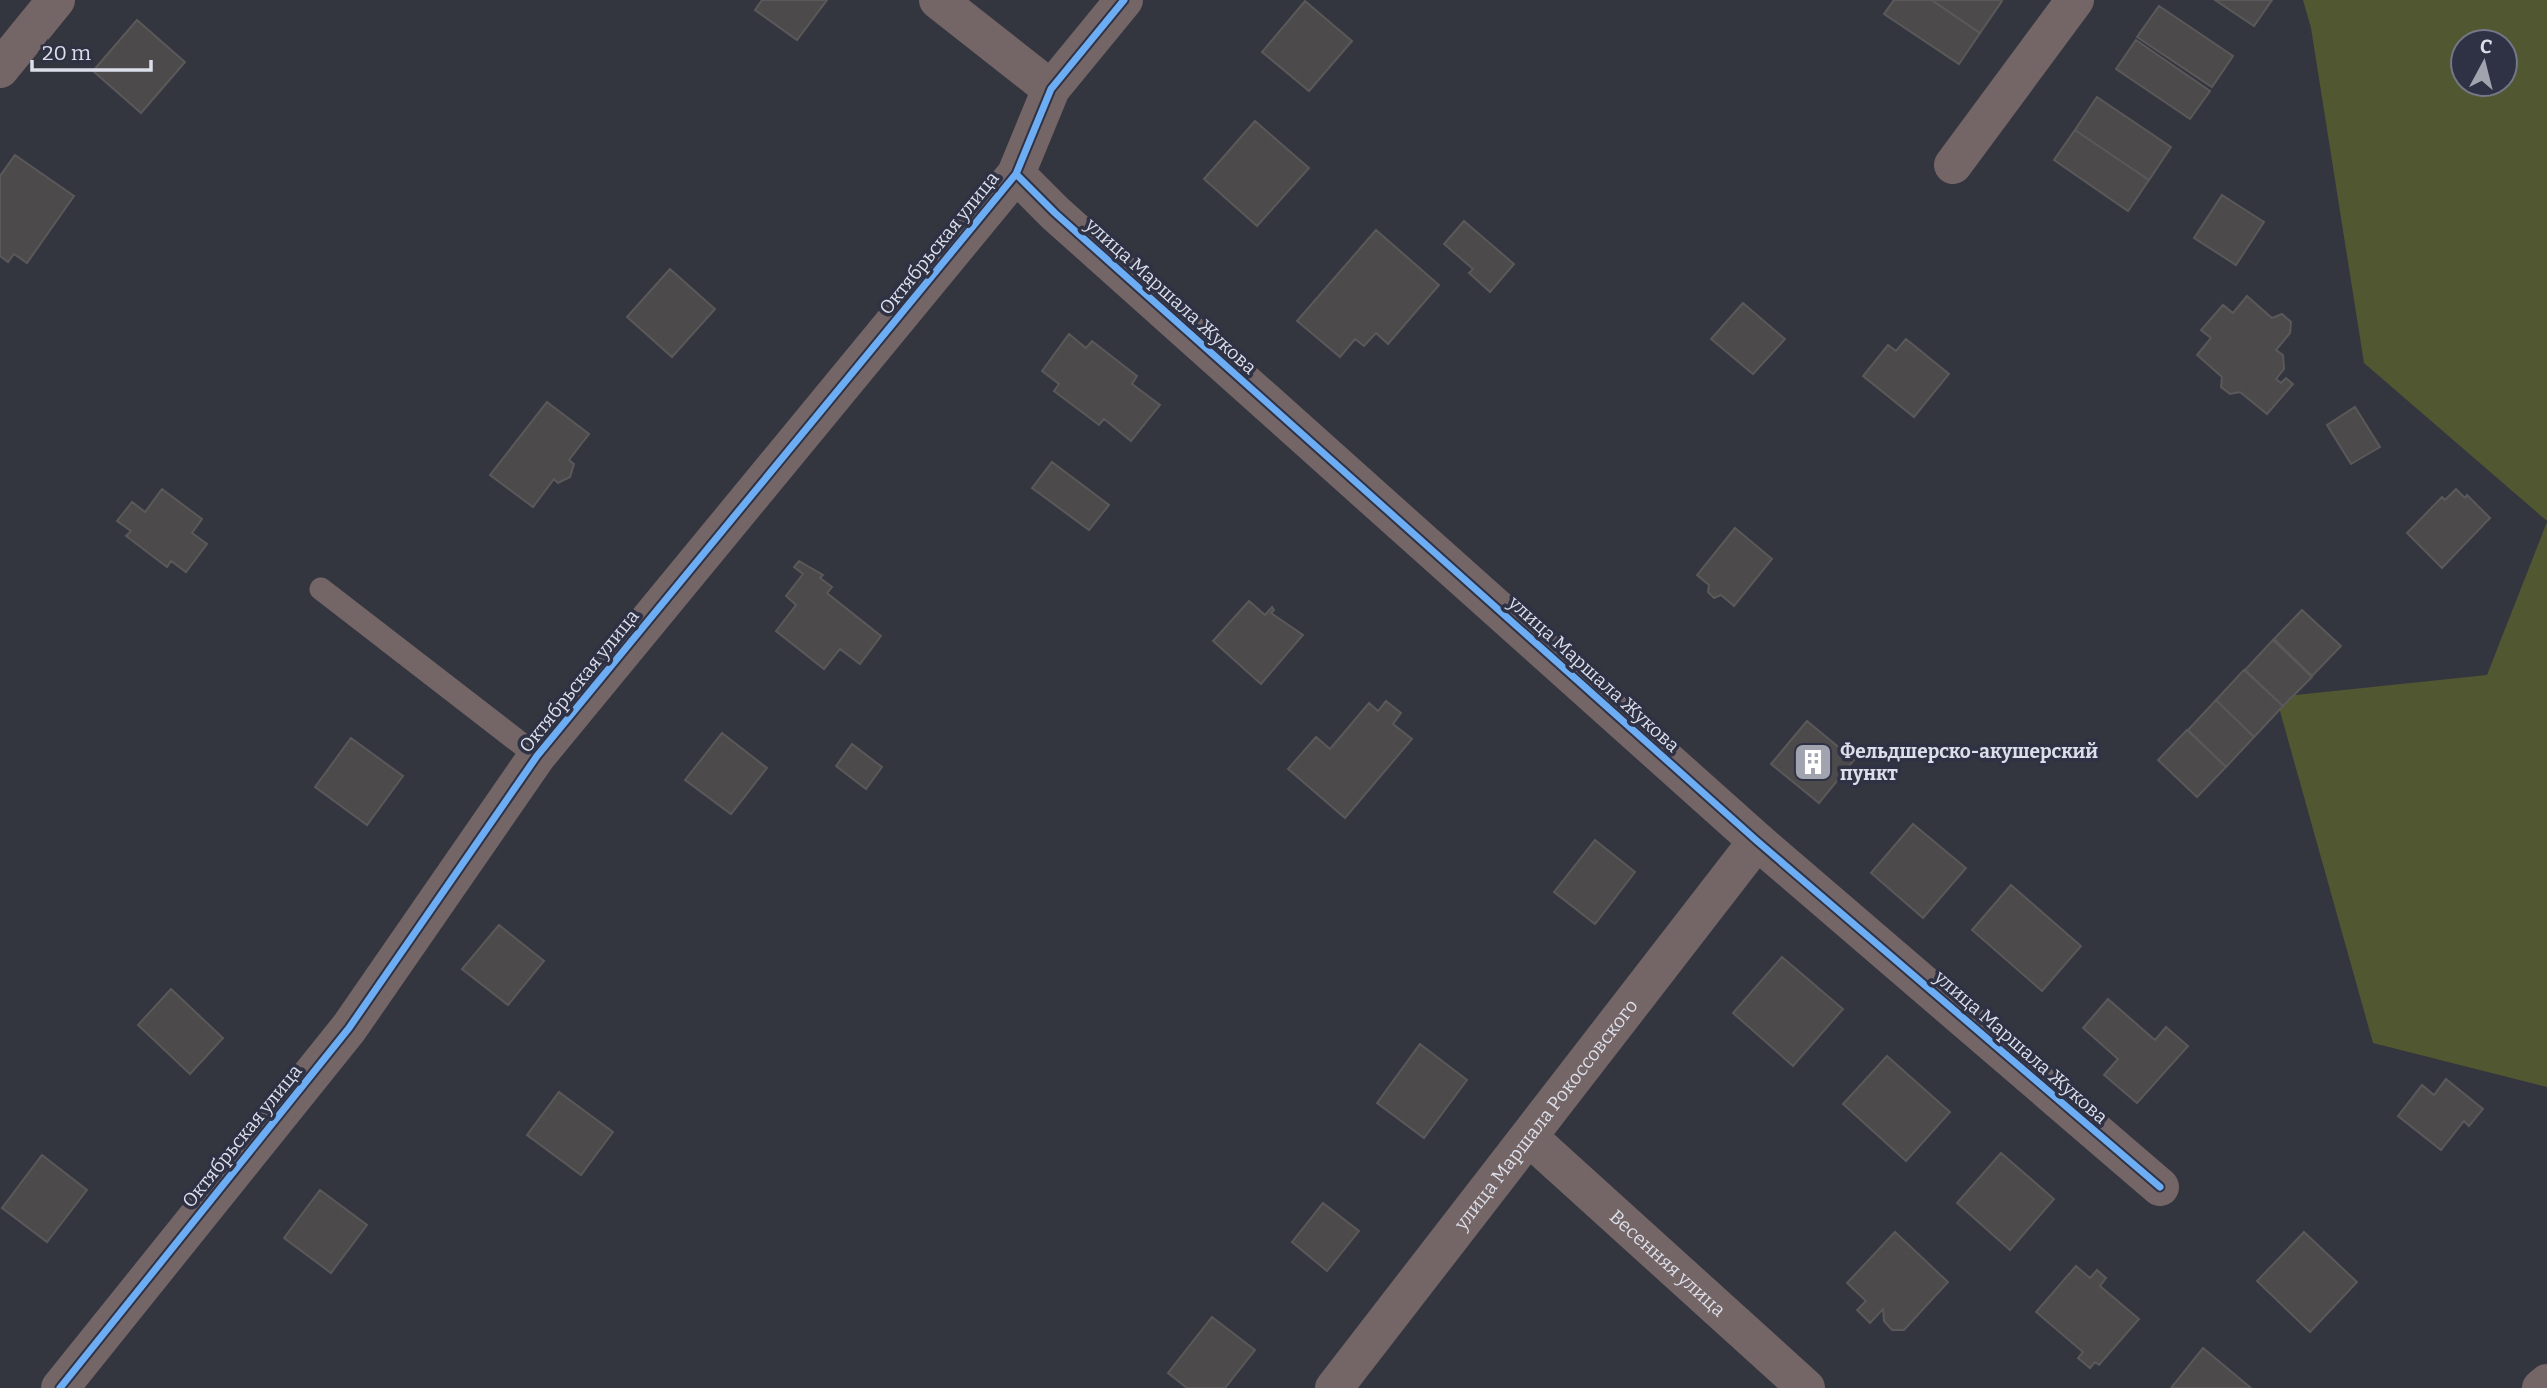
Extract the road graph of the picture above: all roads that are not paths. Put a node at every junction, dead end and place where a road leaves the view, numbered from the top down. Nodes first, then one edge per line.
1 (56, 0) edge
2 (938, 0) edge
3 (1124, 0) edge
4 (2075, 0) edge
5 (0, 69) edge
6 (1051, 89) junction
7 (1954, 165) dead end
8 (1016, 174) junction
9 (321, 590) dead end
10 (537, 755) junction
11 (1757, 841) junction
12 (1530, 1138) junction
13 (2160, 1187) dead end
14 (2547, 1383) edge
15 (60, 1388) edge
16 (1334, 1388) edge
17 (1806, 1388) edge
18 (2542, 1388) edge

1 - 5 street
2 - 6 street
3 - 6 street, Октябрьская улица
4 - 7 street
6 - 8 street, Октябрьская улица
8 - 10 street, Октябрьская улица
8 - 11 street, улица Маршала Жукова
9 - 10 lane
10 - 15 street, Октябрьская улица
11 - 12 street, улица Маршала Рокоссовского
11 - 13 street, улица Маршала Жукова
12 - 16 street, улица Маршала Рокоссовского
12 - 17 street, Весенняя улица
14 - 18 street

